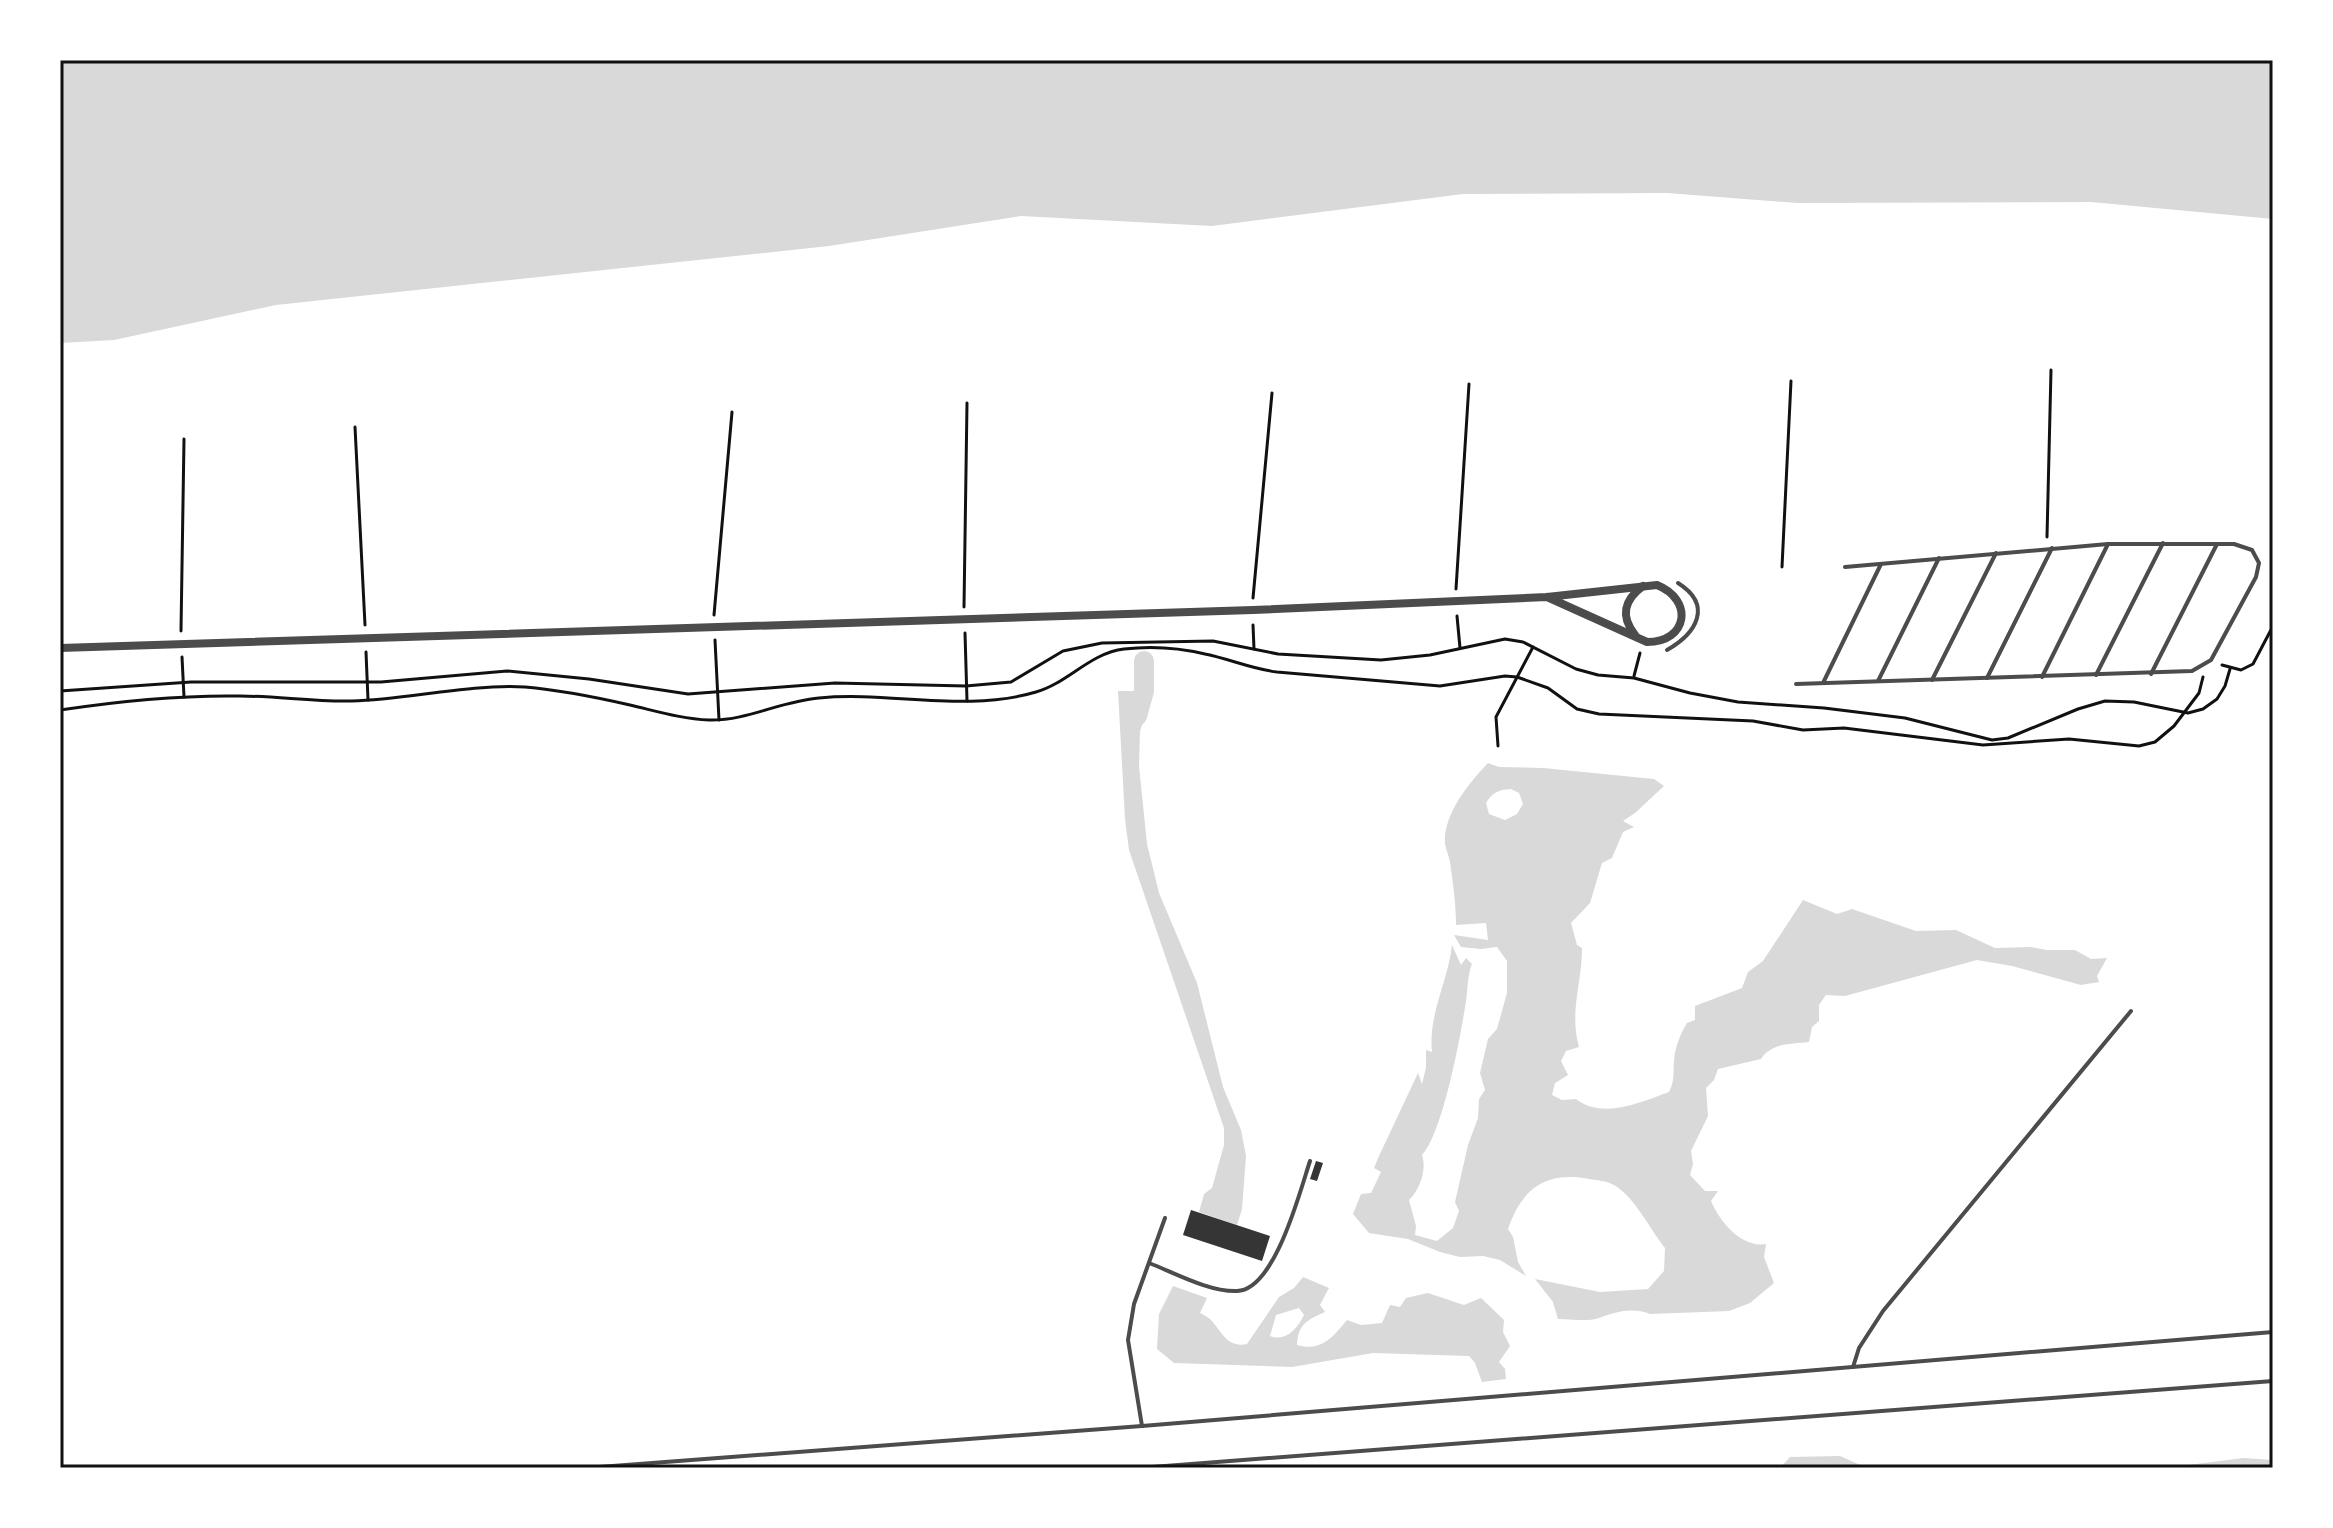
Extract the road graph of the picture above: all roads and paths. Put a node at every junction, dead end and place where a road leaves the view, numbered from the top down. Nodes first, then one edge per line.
1 (2051, 370) dead end
2 (1791, 381) dead end
3 (1469, 384) dead end
4 (1272, 393) dead end
5 (967, 403) dead end
6 (732, 412) dead end
7 (355, 427) dead end
8 (184, 439) dead end
9 (2047, 541) dead end
10 (2163, 543) junction
11 (2217, 543) junction
12 (2108, 544) junction
13 (2053, 547) junction
14 (1996, 553) junction
15 (1939, 558) junction
16 (1881, 564) junction
17 (1782, 567) dead end
18 (1845, 567) dead end
19 (1678, 583) dead end
20 (1643, 586) junction
21 (1456, 593) dead end
22 (1547, 597) junction
23 (1253, 601) dead end
24 (964, 611) dead end
25 (1457, 611) dead end
26 (713, 619) dead end
27 (1253, 620) dead end
28 (2273, 626) edge
29 (365, 629) dead end
30 (965, 629) dead end
31 (181, 635) dead end
32 (714, 637) dead end
33 (1640, 641) junction
34 (1533, 647) junction
35 (60, 648) edge
36 (366, 648) dead end
37 (1460, 648) junction
38 (1254, 649) junction
39 (1667, 650) dead end
40 (181, 653) dead end
41 (2211, 660) junction
42 (2202, 667) junction
43 (2230, 669) junction
44 (2151, 674) junction
45 (2096, 675) junction
46 (1517, 677) junction
47 (2042, 677) junction
48 (1634, 678) junction
49 (1987, 678) junction
50 (1932, 680) junction
51 (1878, 681) junction
52 (183, 682) junction
53 (368, 683) junction
54 (1823, 683) junction
55 (1796, 684) dead end
56 (966, 686) junction
57 (60, 691) edge
58 (718, 693) junction
59 (184, 697) junction
60 (368, 700) junction
61 (967, 701) junction
62 (60, 710) edge
63 (2184, 713) junction
64 (719, 720) junction
65 (1498, 746) dead end
66 (2131, 1011) dead end
67 (1310, 1161) dead end
68 (1165, 1218) dead end
69 (1149, 1263) junction
70 (2273, 1332) edge
71 (1853, 1367) junction
72 (2273, 1381) edge
73 (1142, 1426) junction
74 (586, 1468) edge
75 (1139, 1468) edge

1 - 9 path
2 - 17 path
3 - 21 path
4 - 23 path
5 - 24 path
6 - 26 path
7 - 29 path
8 - 31 path
10 - 11 lane
10 - 12 lane
10 - 45 lane
11 - 41 lane
11 - 44 lane
12 - 13 lane
12 - 47 lane
13 - 14 lane
13 - 49 lane
14 - 15 lane
14 - 50 lane
15 - 16 lane
15 - 51 lane
16 - 18 lane
16 - 54 lane
19 - 39 lane
20 - 22 street
20 - 33 street
20 - 33 street
22 - 33 street
22 - 35 street
25 - 37 path
27 - 38 path
28 - 43 path
30 - 56 path
32 - 58 path
33 - 48 path
34 - 37 path
34 - 46 path
34 - 48 path
36 - 53 path
37 - 38 path
38 - 56 path
40 - 52 path
41 - 42 lane
41 - 43 path
42 - 44 lane
42 - 63 path
43 - 63 path
44 - 45 lane
45 - 47 lane
46 - 61 path
46 - 63 path
46 - 65 path
47 - 49 lane
48 - 63 path
49 - 50 lane
50 - 51 lane
51 - 54 lane
52 - 53 path
52 - 57 path
52 - 59 path
53 - 58 path
53 - 60 path
54 - 55 lane
56 - 58 path
56 - 61 path
58 - 64 path
59 - 60 path
59 - 62 path
60 - 64 path
61 - 64 path
66 - 71 lane
67 - 69 lane
68 - 69 lane
69 - 73 lane
70 - 71 lane
71 - 73 lane
72 - 75 lane
73 - 74 lane

